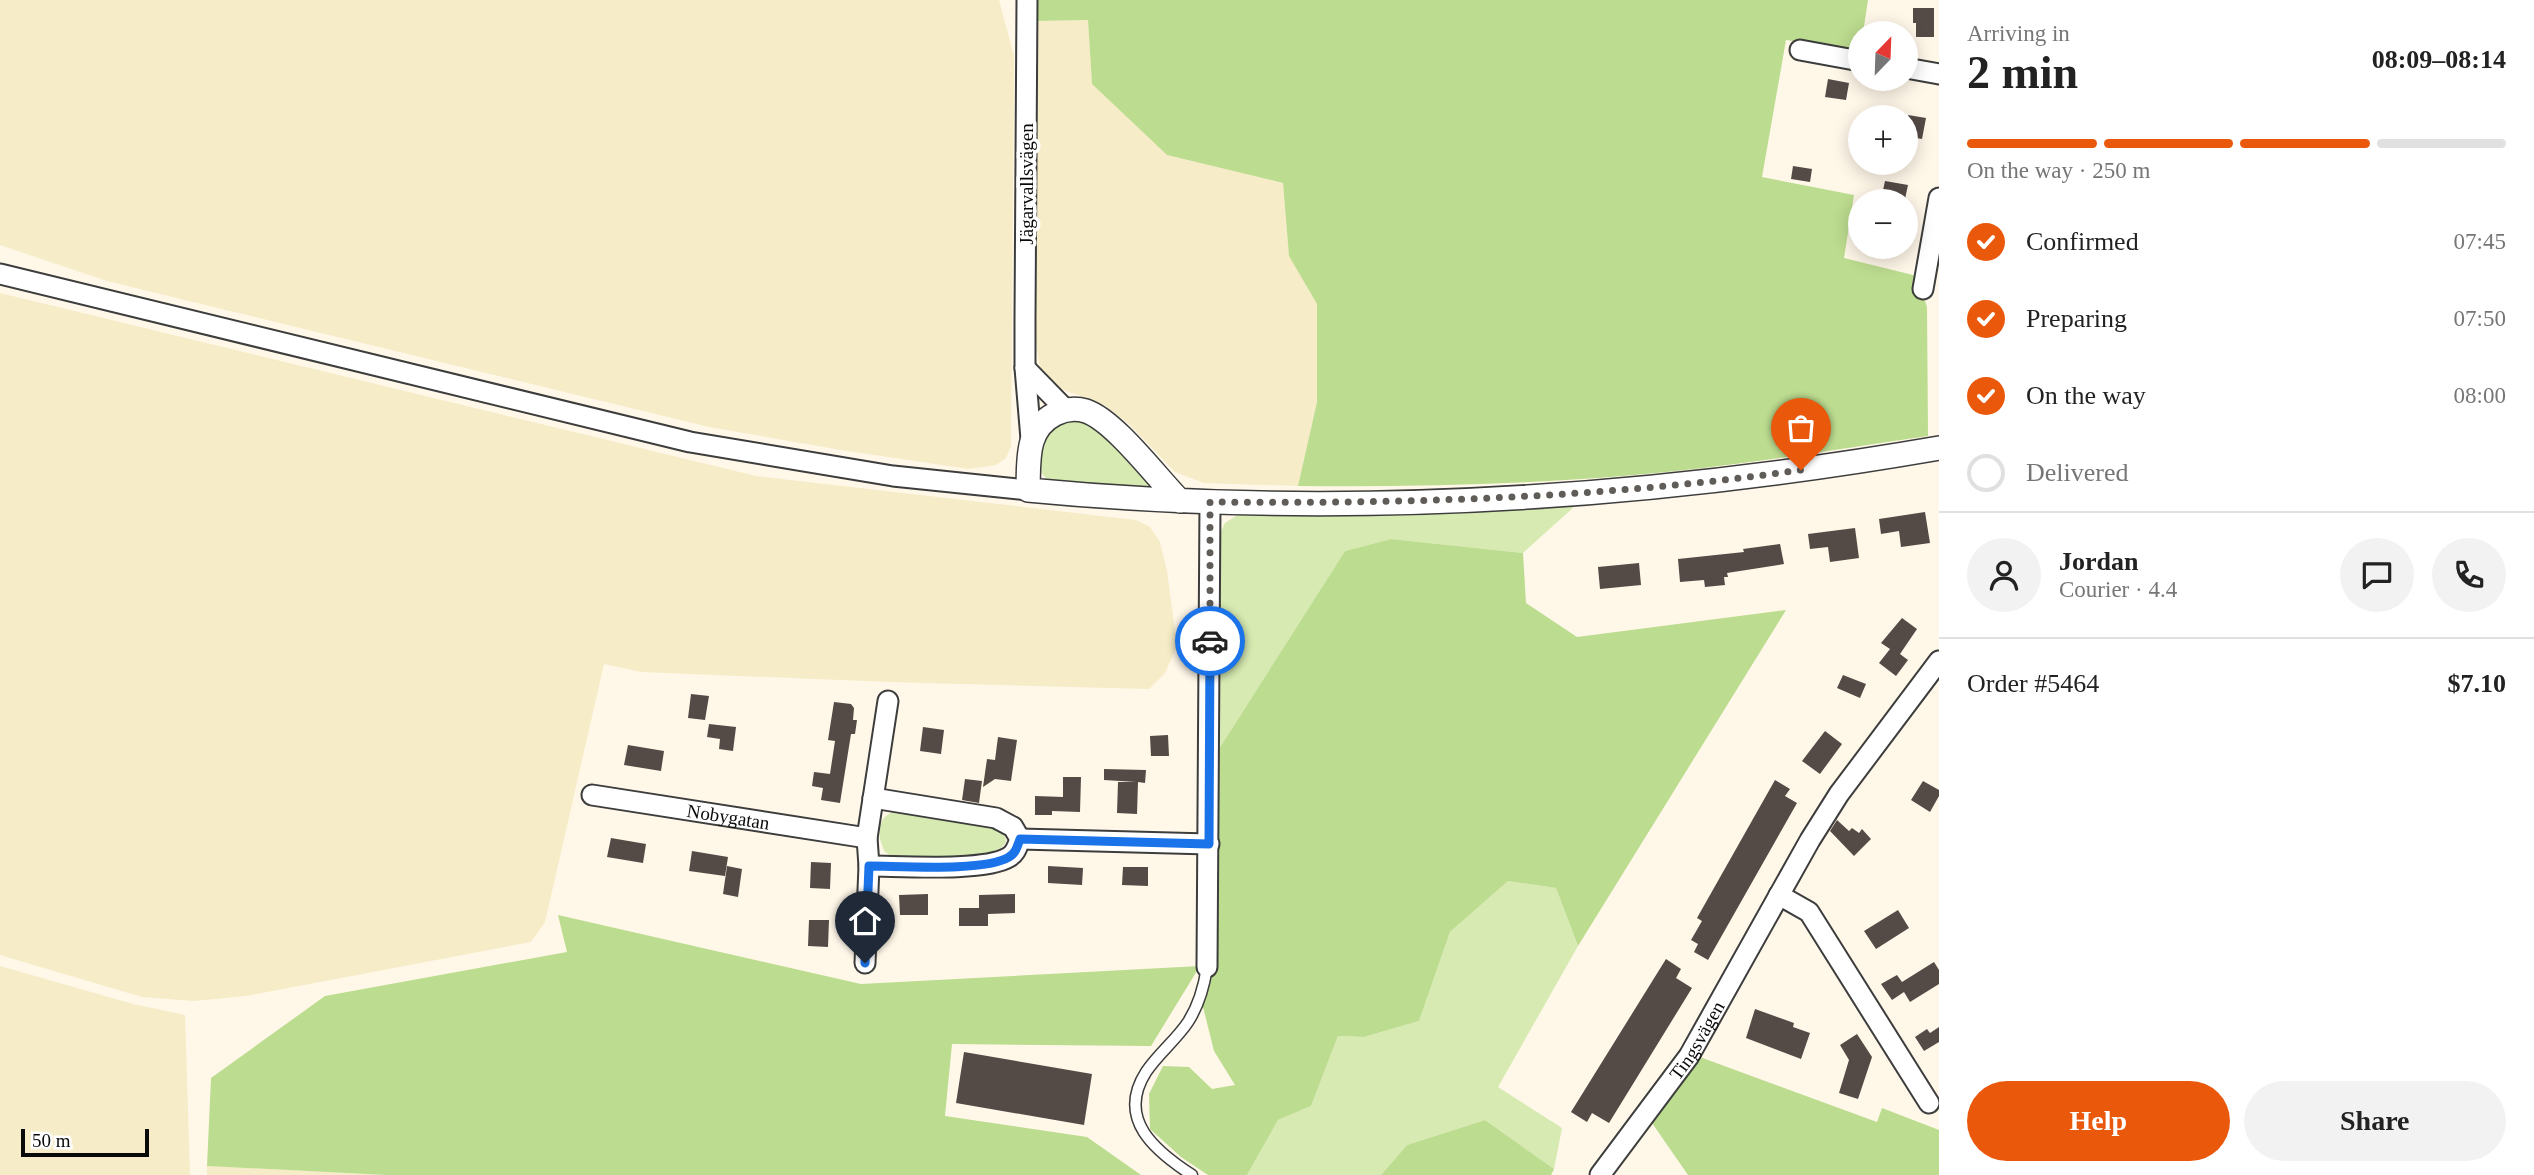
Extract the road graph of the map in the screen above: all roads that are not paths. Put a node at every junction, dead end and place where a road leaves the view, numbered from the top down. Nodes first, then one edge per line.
1 (1027, 0) edge
2 (1800, 50) dead end
3 (1848, 59) edge
4 (1918, 70) edge
5 (1939, 74) edge
6 (1939, 198) edge
7 (0, 274) edge
8 (1923, 289) dead end
9 (1025, 368) junction
10 (1066, 410) junction
11 (1031, 439) junction
12 (1939, 448) edge
13 (1028, 490) junction
14 (1181, 501) junction
15 (1210, 502) junction
16 (1939, 661) edge
17 (888, 701) dead end
18 (592, 795) dead end
19 (873, 798) junction
20 (867, 838) junction
21 (1020, 839) junction
22 (1209, 844) junction
23 (869, 866) junction
24 (1779, 895) junction
25 (865, 963) dead end
26 (1207, 967) joint
27 (1929, 1103) dead end
28 (1192, 1175) edge
29 (1600, 1175) edge

1 - 9 street, Jägarvallsvägen
2 - 3 street
4 - 5 street
6 - 8 street
7 - 13 street
9 - 10 street
9 - 11 street, Jägarvallsvägen
10 - 11 street
10 - 14 street
11 - 13 street, Jägarvallsvägen
12 - 15 street
13 - 14 street
14 - 15 street
15 - 22 street
16 - 24 street, Tingsvägen
17 - 19 street
18 - 20 street, Nobygatan
19 - 20 street
19 - 21 street
20 - 23 street
21 - 22 street
21 - 23 street
22 - 26 street
23 - 25 street
24 - 27 street
24 - 29 street, Tingsvägen
26 - 28 lane

